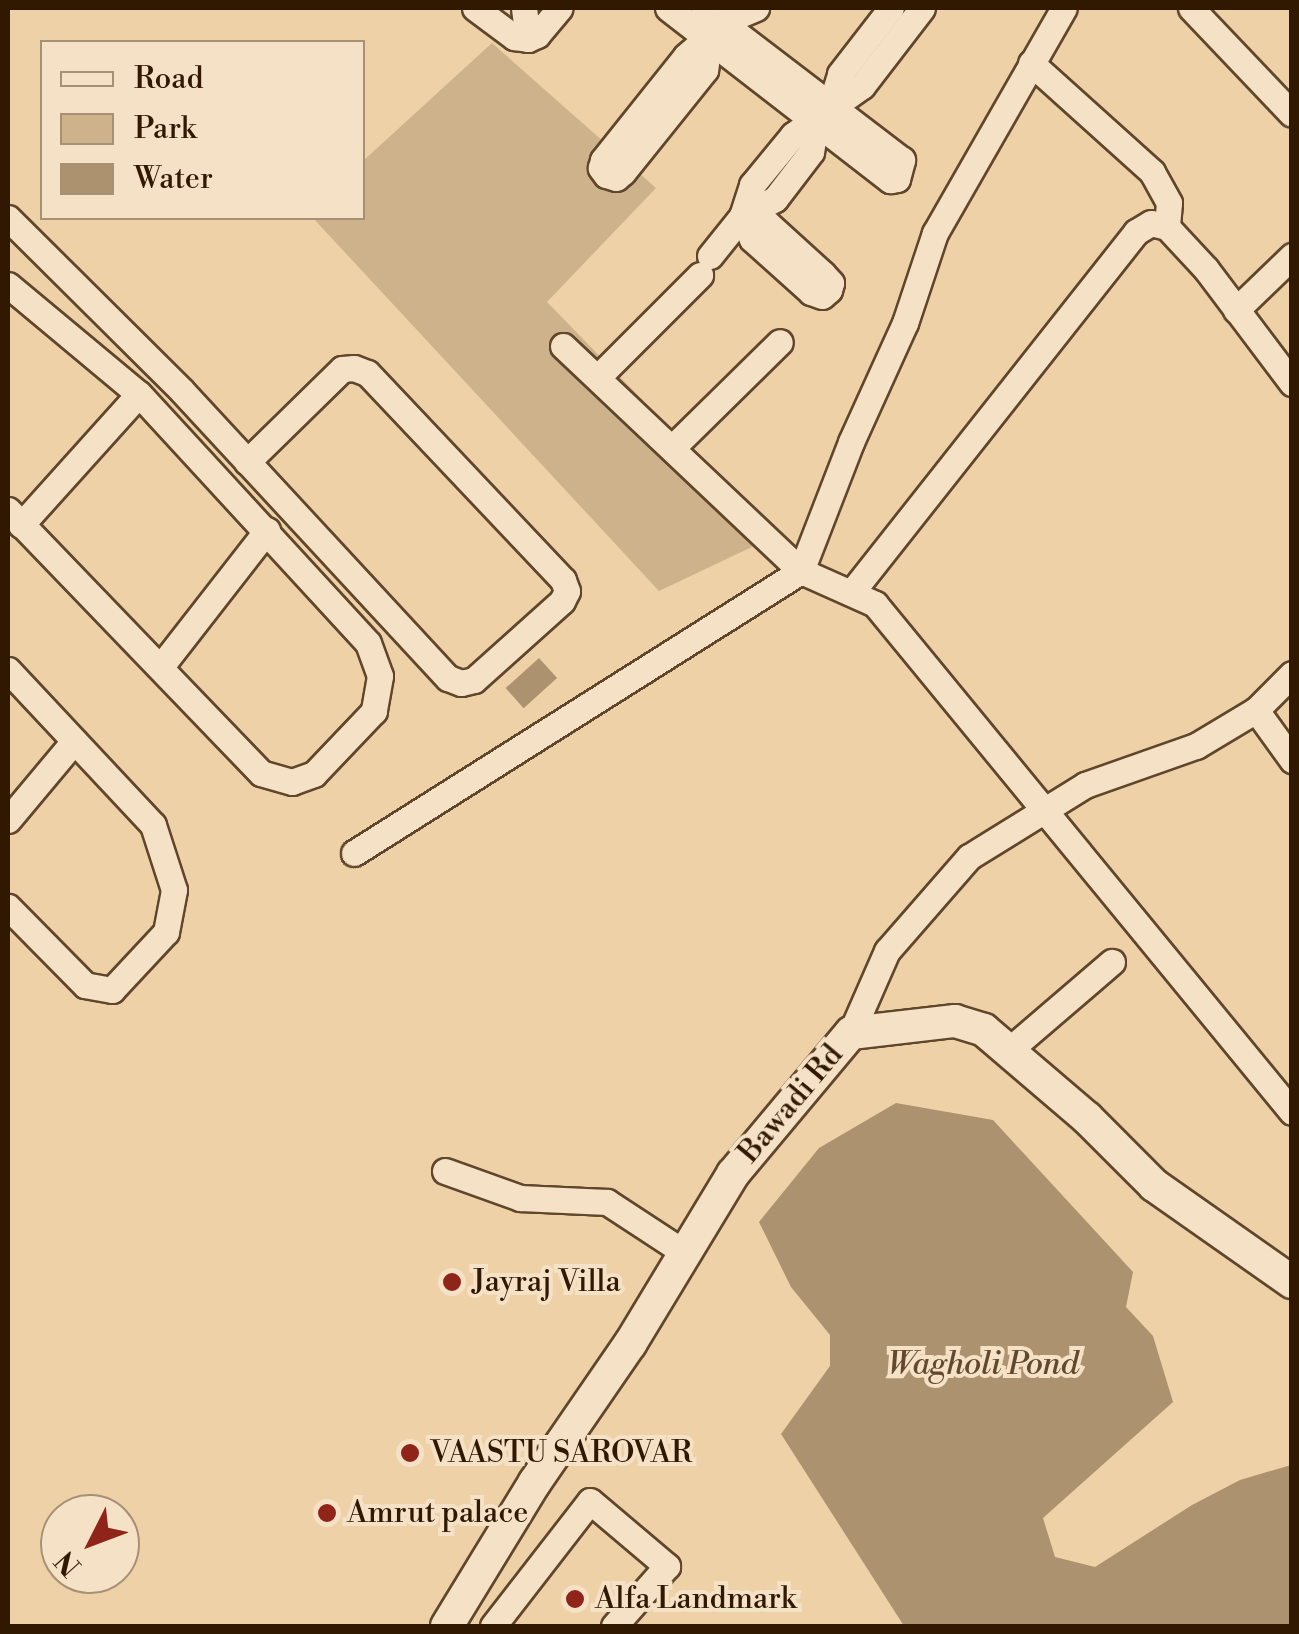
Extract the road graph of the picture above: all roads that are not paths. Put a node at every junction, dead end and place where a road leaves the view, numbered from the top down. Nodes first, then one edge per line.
1 (476, 8) edge
2 (524, 8) edge
3 (560, 8) edge
4 (668, 8) edge
5 (756, 8) edge
6 (891, 8) edge
7 (922, 8) edge
8 (1064, 8) edge
9 (1191, 8) edge
10 (715, 19) edge
11 (528, 39) junction
12 (1031, 63) junction
13 (823, 113) junction
14 (1292, 114) edge
15 (8, 218) edge
16 (1167, 227) junction
17 (1292, 256) edge
18 (8, 285) edge
19 (1236, 310) junction
20 (780, 342) dead end
21 (562, 346) dead end
22 (599, 376) junction
23 (1292, 383) edge
24 (139, 394) junction
25 (672, 448) junction
26 (247, 462) junction
27 (14, 517) edge
28 (267, 530) junction
29 (801, 571) junction
30 (851, 593) junction
31 (162, 665) junction
32 (8, 670) edge
33 (1292, 674) edge
34 (1256, 710) junction
35 (74, 741) junction
36 (1292, 760) edge
37 (1045, 813) junction
38 (8, 820) edge
39 (354, 853) dead end
40 (8, 907) edge
41 (1112, 962) dead end
42 (850, 1033) junction
43 (1008, 1051) junction
44 (1292, 1112) edge
45 (445, 1171) dead end
46 (682, 1251) junction
47 (1292, 1282) edge
48 (504, 1532) junction
49 (541, 1559) junction
50 (447, 1626) edge
51 (492, 1626) edge
52 (614, 1626) edge

1 - 11 street
2 - 11 street
3 - 11 street
4 - 10 street
5 - 10 street
6 - 13 street
7 - 13 street
8 - 12 street
9 - 14 street
10 - 10 street
10 - 13 street
12 - 16 street
12 - 29 street
13 - 22 street
15 - 26 street
16 - 19 street
16 - 30 street
17 - 19 street
18 - 24 street
19 - 23 street
20 - 25 street
21 - 22 street
22 - 25 street
24 - 27 street
24 - 28 street
25 - 29 street
26 - 26 street
27 - 31 street
28 - 31 street
28 - 31 street
29 - 30 street
29 - 39 street
30 - 37 street
32 - 35 street
33 - 34 street
34 - 36 street
34 - 37 street
35 - 38 street
35 - 40 street
37 - 42 street
37 - 44 street
41 - 43 street
42 - 43 street, Bawadi Rd
42 - 46 street, Bawadi Rd
43 - 47 street, Bawadi Rd
45 - 46 street
46 - 48 street, Bawadi Rd
48 - 49 street
48 - 50 street, Bawadi Rd
49 - 51 street
49 - 52 street

